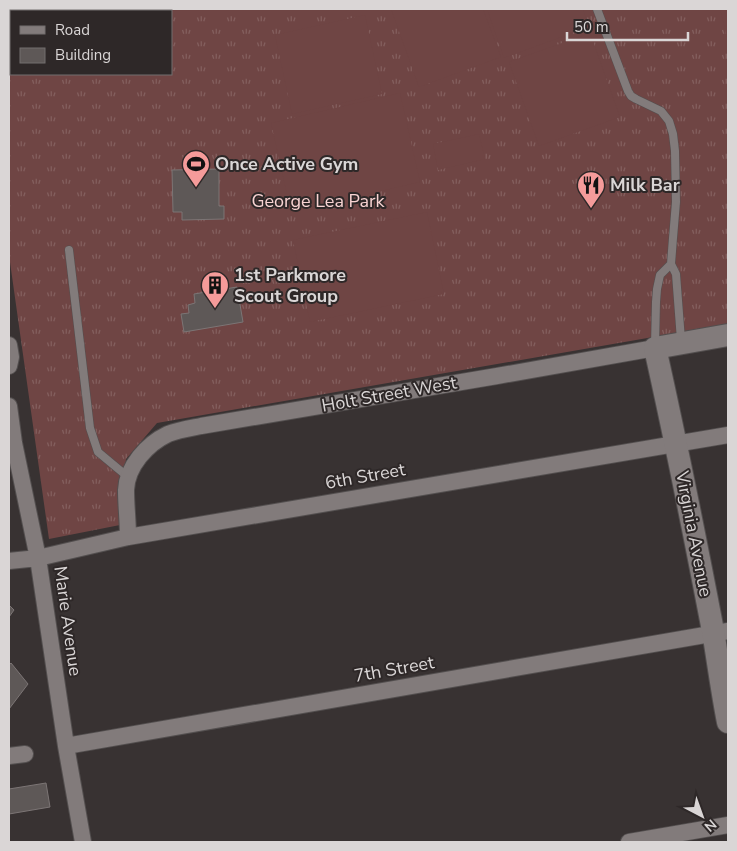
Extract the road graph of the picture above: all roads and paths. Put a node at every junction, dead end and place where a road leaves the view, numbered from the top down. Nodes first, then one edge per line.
1 (596, 9) edge
2 (69, 250) dead end
3 (671, 264) junction
4 (728, 335) edge
5 (682, 343) junction
6 (9, 345) edge
7 (655, 348) junction
8 (9, 366) edge
9 (9, 406) edge
10 (728, 435) edge
11 (676, 444) junction
12 (128, 477) junction
13 (128, 537) junction
14 (38, 558) junction
15 (9, 561) edge
16 (721, 632) edge
17 (728, 722) edge
18 (66, 746) junction
19 (25, 754) dead end
20 (9, 756) edge
21 (728, 825) edge
22 (83, 842) edge
23 (629, 842) edge

1 - 3 lane
2 - 12 lane
3 - 5 lane
3 - 7 lane
4 - 5 street, Holt Street West
5 - 7 street, Holt Street West
6 - 8 street
7 - 11 street, Virginia Avenue
7 - 12 street, Holt Street West
9 - 14 street, Marie Avenue
10 - 11 street, 6th Street
11 - 13 street, 6th Street
11 - 16 street, Virginia Avenue
12 - 13 street, Holt Street West
13 - 14 street, 6th Street
14 - 15 street, 6th Street
14 - 18 street, Marie Avenue
16 - 17 street, Virginia Avenue
16 - 18 street, 7th Street
18 - 22 street, Marie Avenue
19 - 20 street
21 - 23 street

